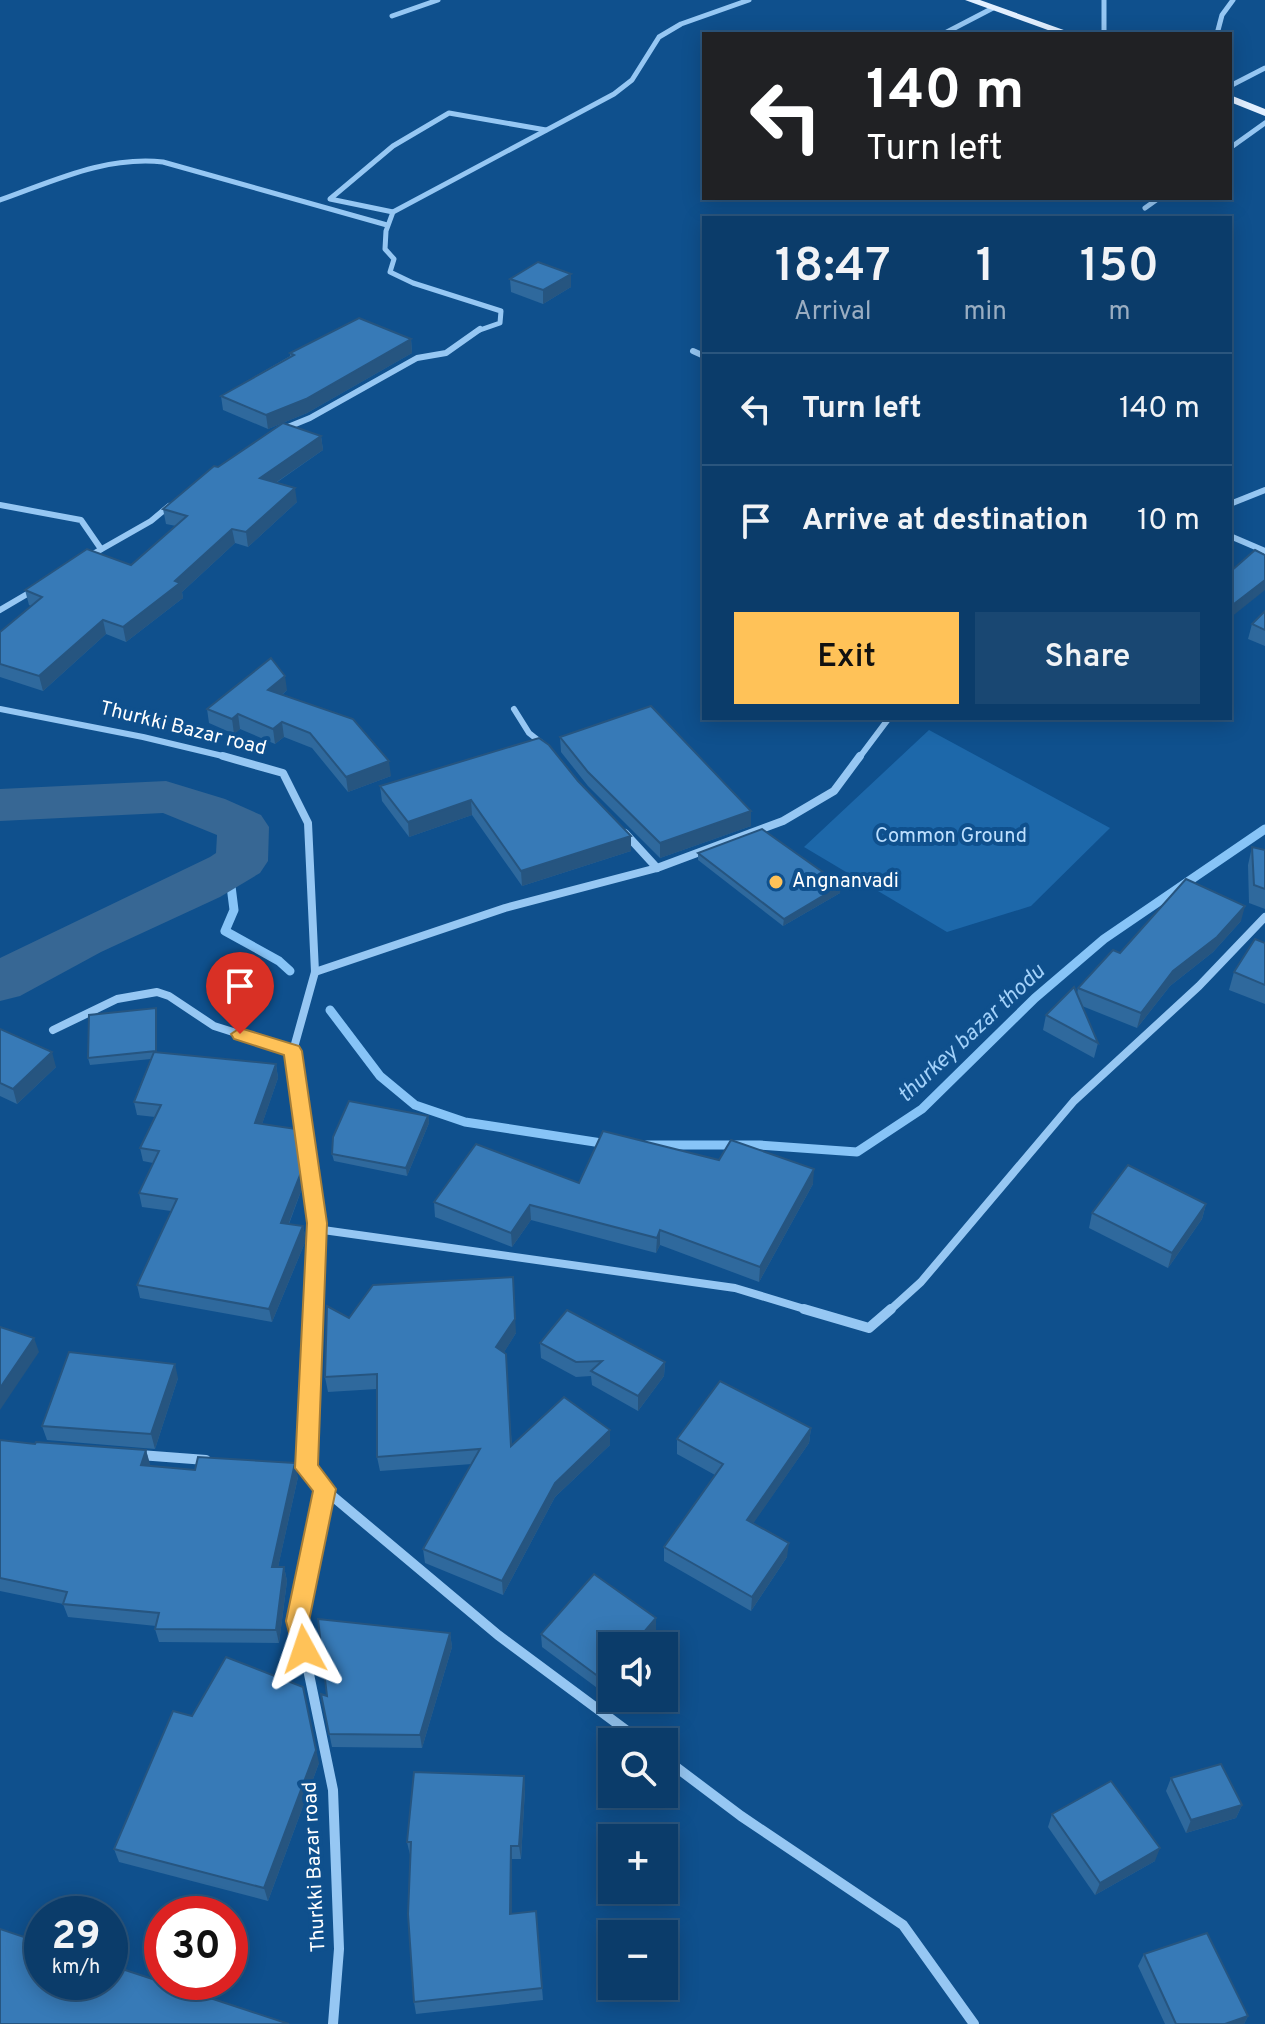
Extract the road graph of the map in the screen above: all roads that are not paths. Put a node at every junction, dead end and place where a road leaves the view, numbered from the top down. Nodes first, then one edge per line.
1 (438, 0) edge
2 (749, 0) edge
3 (970, 0) edge
4 (1104, 0) edge
5 (1233, 0) edge
6 (993, 8) junction
7 (392, 16) dead end
8 (947, 32) edge
9 (1064, 32) edge
10 (1104, 32) edge
11 (1218, 32) edge
12 (1265, 68) edge
13 (1232, 85) edge
14 (1232, 99) edge
15 (1265, 113) edge
16 (1265, 123) edge
17 (547, 130) junction
18 (1232, 147) edge
19 (0, 200) edge
20 (1156, 200) edge
21 (1145, 208) dead end
22 (393, 212) junction
23 (387, 225) junction
24 (693, 351) dead end
25 (702, 355) edge
26 (269, 435) edge
27 (1265, 490) edge
28 (175, 501) edge
29 (1232, 503) edge
30 (0, 505) edge
31 (1232, 537) edge
32 (101, 549) junction
33 (1265, 551) edge
34 (75, 564) edge
35 (38, 587) edge
36 (0, 610) edge
37 (0, 709) edge
38 (514, 709) dead end
39 (887, 720) edge
40 (549, 749) edge
41 (620, 827) edge
42 (657, 868) junction
43 (1265, 917) edge
44 (315, 972) junction
45 (53, 1030) dead end
46 (293, 1051) junction
47 (316, 1229) junction
48 (123, 1454) edge
49 (214, 1461) edge
50 (291, 1467) edge
51 (306, 1468) junction
52 (324, 1489) junction
53 (623, 1728) edge
54 (678, 1769) edge
55 (333, 2024) edge
56 (974, 2024) edge

1 - 7 street
2 - 17 street
3 - 6 main road
4 - 10 street
5 - 11 street
6 - 8 street
6 - 9 main road
12 - 13 street
14 - 15 main road
16 - 18 street
17 - 22 street
17 - 22 street
19 - 23 street
20 - 21 street
22 - 23 street
23 - 26 street
24 - 25 street
27 - 29 street
28 - 32 street
30 - 32 street
31 - 33 street
32 - 34 street
35 - 36 street
37 - 44 street, Thurkki Bazar road
38 - 40 street
39 - 42 street
41 - 42 street
42 - 44 street
43 - 47 street
44 - 46 street, Thurkki Bazar road
45 - 46 street
46 - 47 street, Thurkki Bazar road
47 - 51 street, Thurkki Bazar road
48 - 49 street
50 - 51 street
51 - 52 street
52 - 53 street
52 - 55 street, Thurkki Bazar road
54 - 56 street

